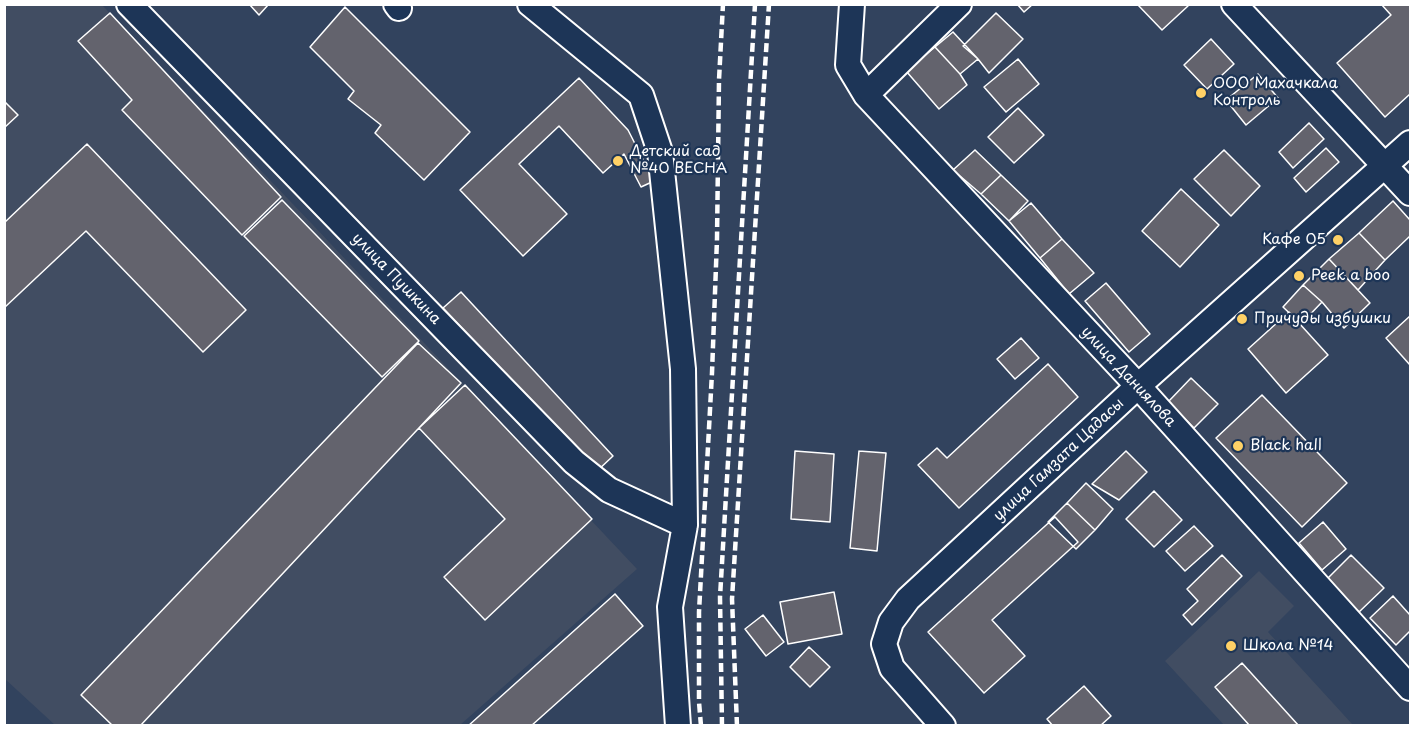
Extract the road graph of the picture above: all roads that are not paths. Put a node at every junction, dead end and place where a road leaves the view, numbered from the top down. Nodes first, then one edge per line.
1 (129, 4) edge
2 (530, 4) edge
3 (852, 4) edge
4 (958, 4) edge
5 (1234, 4) edge
6 (866, 95) junction
7 (1410, 143) edge
8 (1386, 166) junction
9 (1410, 193) edge
10 (1138, 386) junction
11 (685, 525) junction
12 (1410, 688) edge
13 (678, 726) edge
14 (943, 726) edge

1 - 11 street, улица Пушкина
2 - 11 street
3 - 6 street, улица Даниялова
4 - 6 street
5 - 8 street
6 - 10 street, улица Даниялова
7 - 8 street, улица Гамзата Цадасы
8 - 9 street
8 - 10 street, улица Гамзата Цадасы
10 - 12 street, улица Даниялова
10 - 14 street, улица Гамзата Цадасы
11 - 13 street

